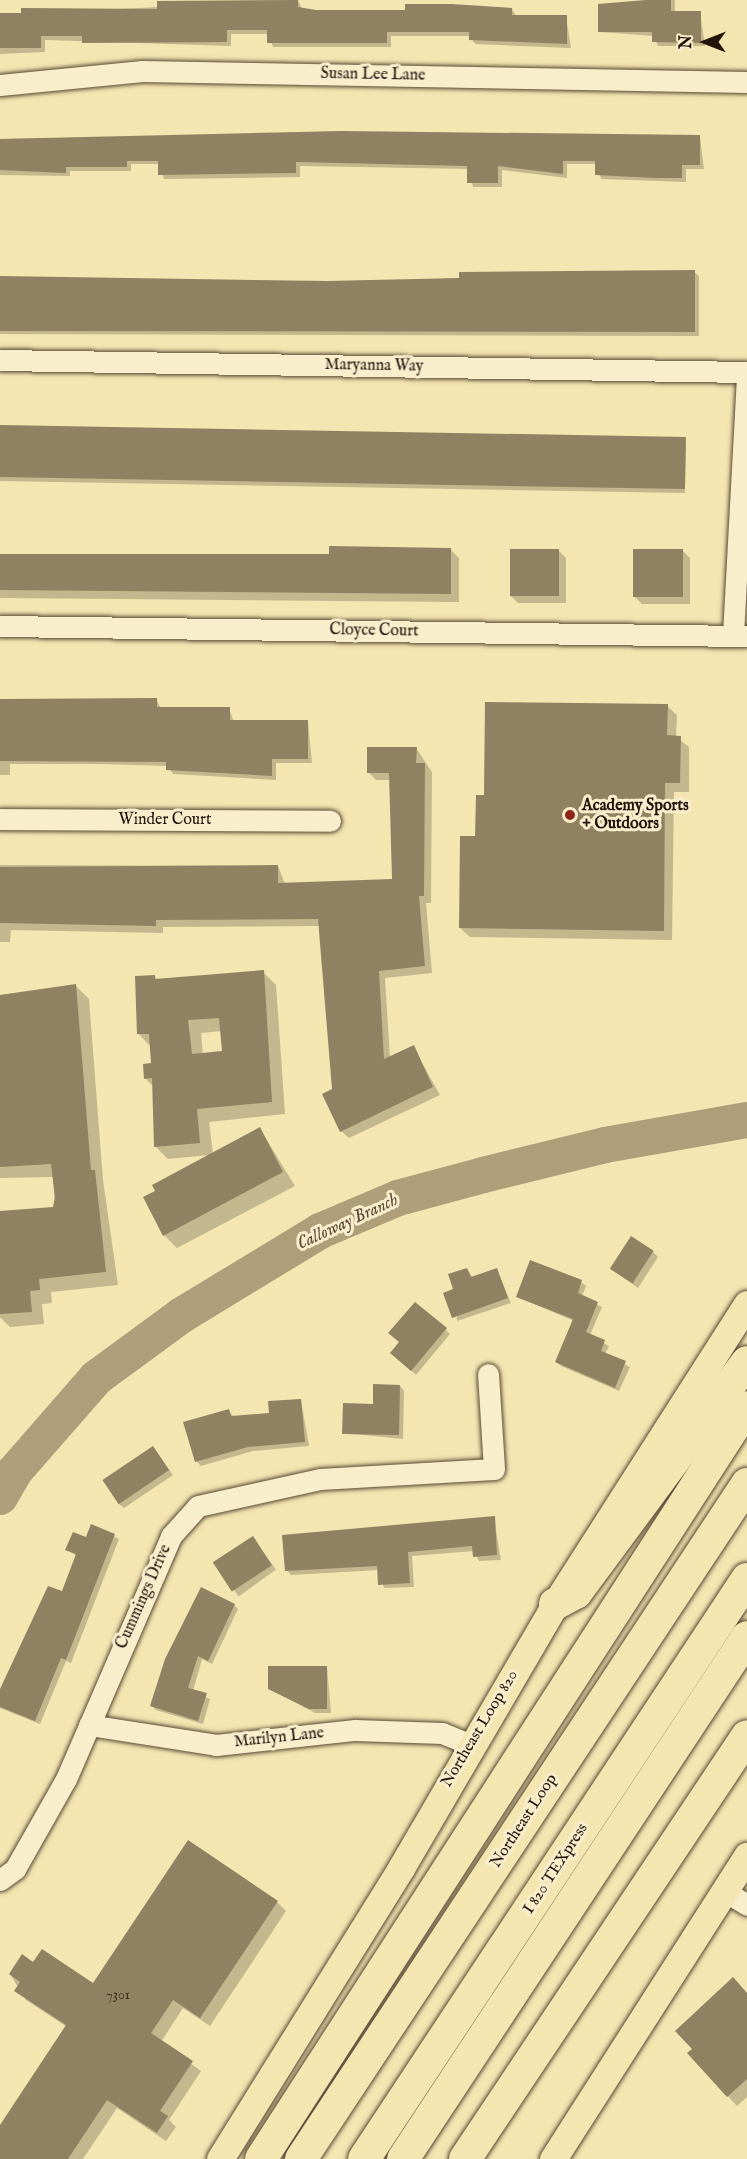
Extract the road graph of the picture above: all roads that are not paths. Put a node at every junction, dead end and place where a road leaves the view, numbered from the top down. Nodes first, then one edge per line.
1 (747, 82) edge
2 (0, 85) edge
3 (0, 360) edge
4 (747, 372) edge
5 (747, 380) edge
6 (0, 626) edge
7 (740, 635) edge
8 (0, 819) edge
9 (330, 821) dead end
10 (747, 1304) edge
11 (747, 1362) edge
12 (488, 1374) dead end
13 (747, 1407) edge
14 (747, 1484) edge
15 (747, 1579) edge
16 (555, 1604) junction
17 (747, 1636) edge
18 (89, 1725) junction
19 (745, 1741) edge
20 (469, 1744) junction
21 (747, 1856) edge
22 (0, 1880) edge
23 (724, 1891) junction
24 (747, 1905) edge
25 (220, 2159) edge
26 (261, 2159) edge
27 (301, 2159) edge
28 (364, 2159) edge
29 (403, 2159) edge
30 (465, 2159) edge
31 (553, 2159) edge

1 - 2 street, Susan Lee Lane
3 - 4 street, Maryanna Way
5 - 7 street
6 - 7 street, Cloyce Court
8 - 9 street, Winder Court
10 - 16 main road, Northeast Loop 820
11 - 16 highway
12 - 18 street, Cummings Drive
13 - 26 highway
14 - 27 highway, Northeast Loop
15 - 28 highway, I 820 TEXpress
16 - 20 main road, Northeast Loop 820
17 - 29 highway, I 820 TEXpress
18 - 20 street, Marilyn Lane
18 - 22 street, Cummings Drive
19 - 30 highway
20 - 25 main road, Northeast Loop 820
21 - 23 main road
23 - 24 street
23 - 31 main road

